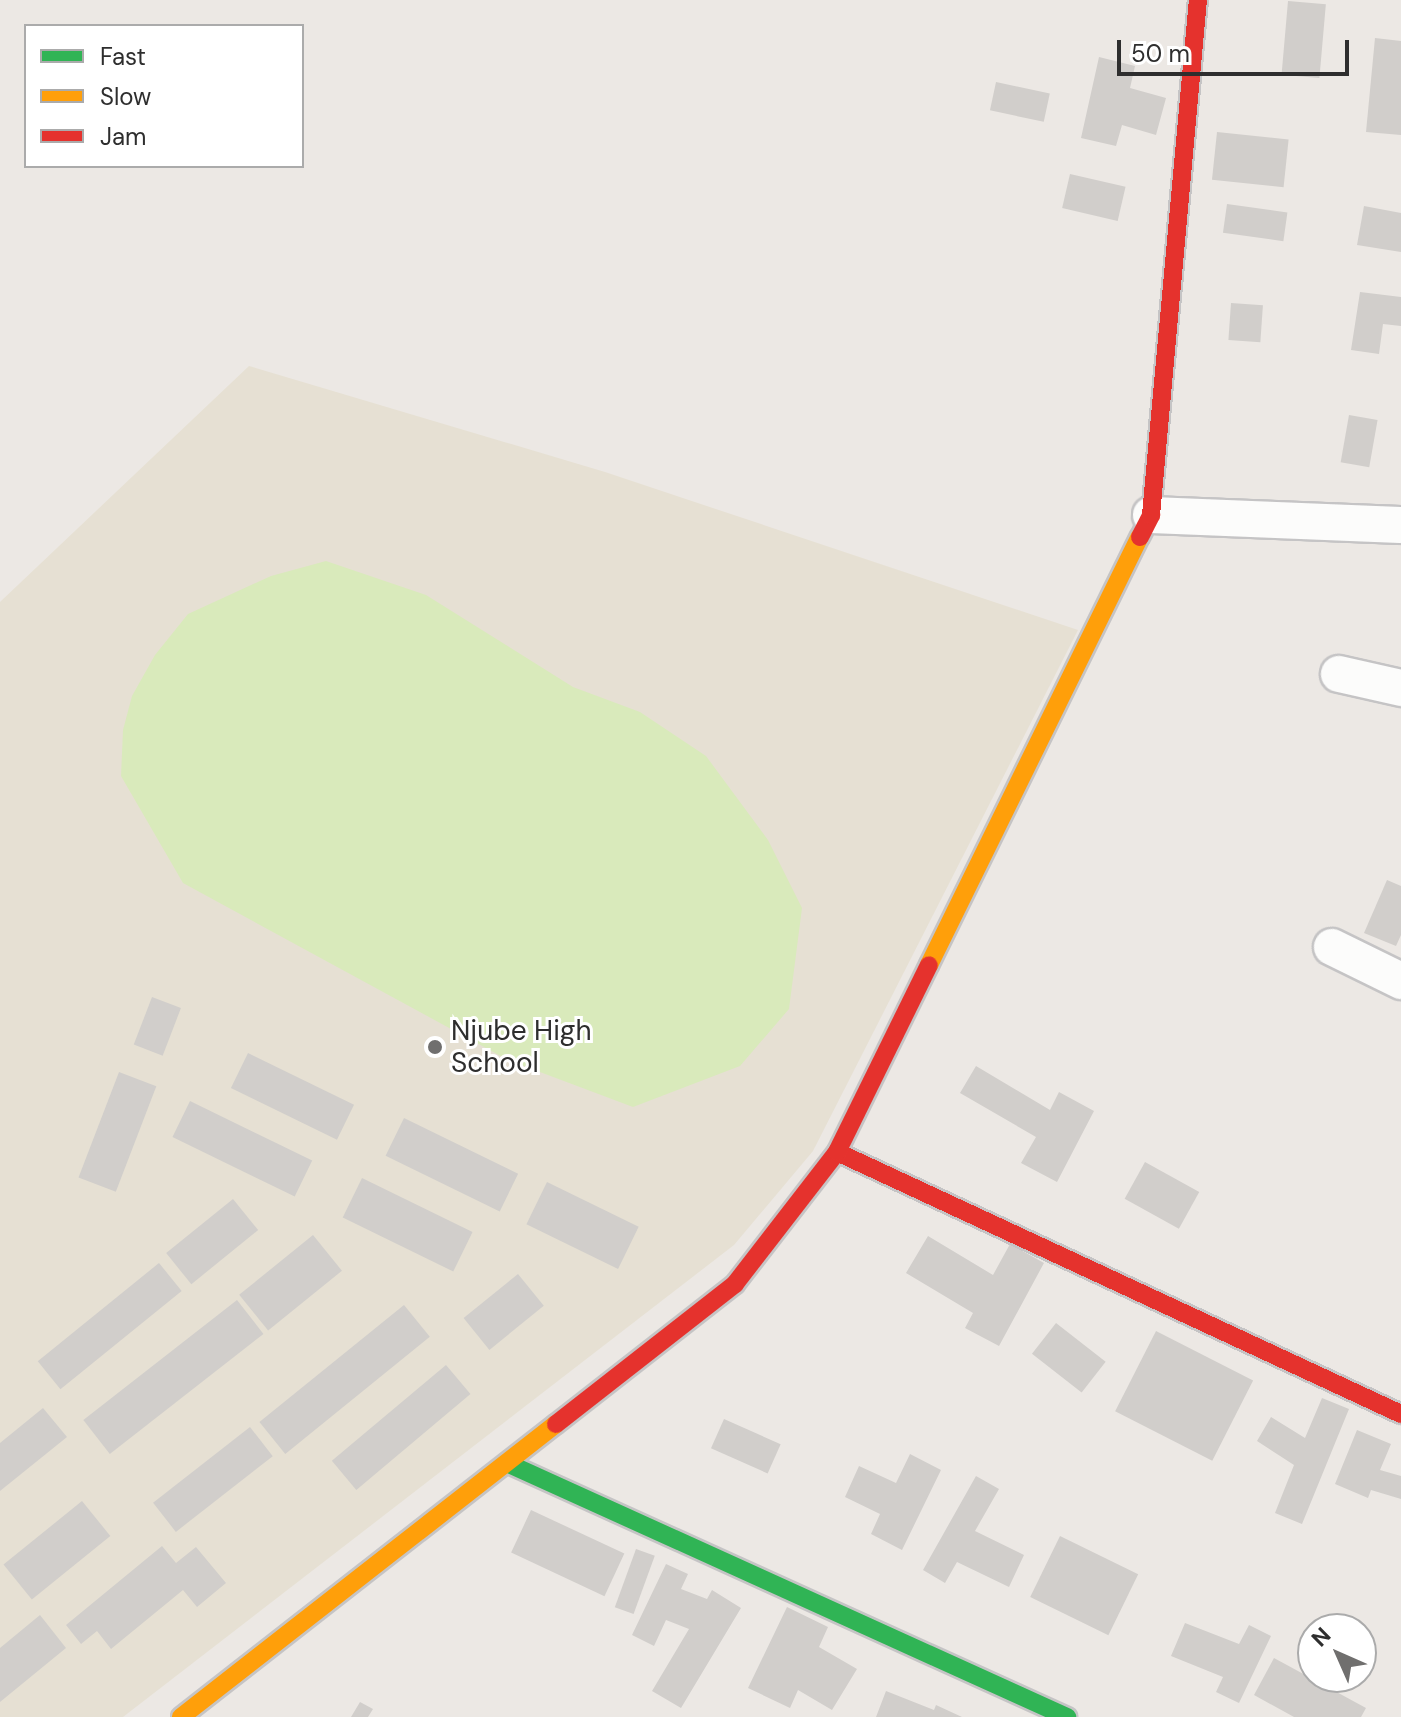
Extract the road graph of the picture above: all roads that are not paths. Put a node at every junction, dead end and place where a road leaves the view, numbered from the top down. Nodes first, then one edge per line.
1 (1198, 0) edge
2 (1151, 515) junction
3 (1401, 525) edge
4 (1339, 674) dead end
5 (1401, 688) edge
6 (1332, 947) dead end
7 (1401, 981) edge
8 (837, 1152) junction
9 (1401, 1414) edge
10 (509, 1464) junction
11 (181, 1717) edge
12 (1067, 1717) edge

1 - 2 street
2 - 3 street
2 - 8 street
4 - 5 street
6 - 7 street
8 - 9 street
8 - 10 street
10 - 11 street
10 - 12 street

